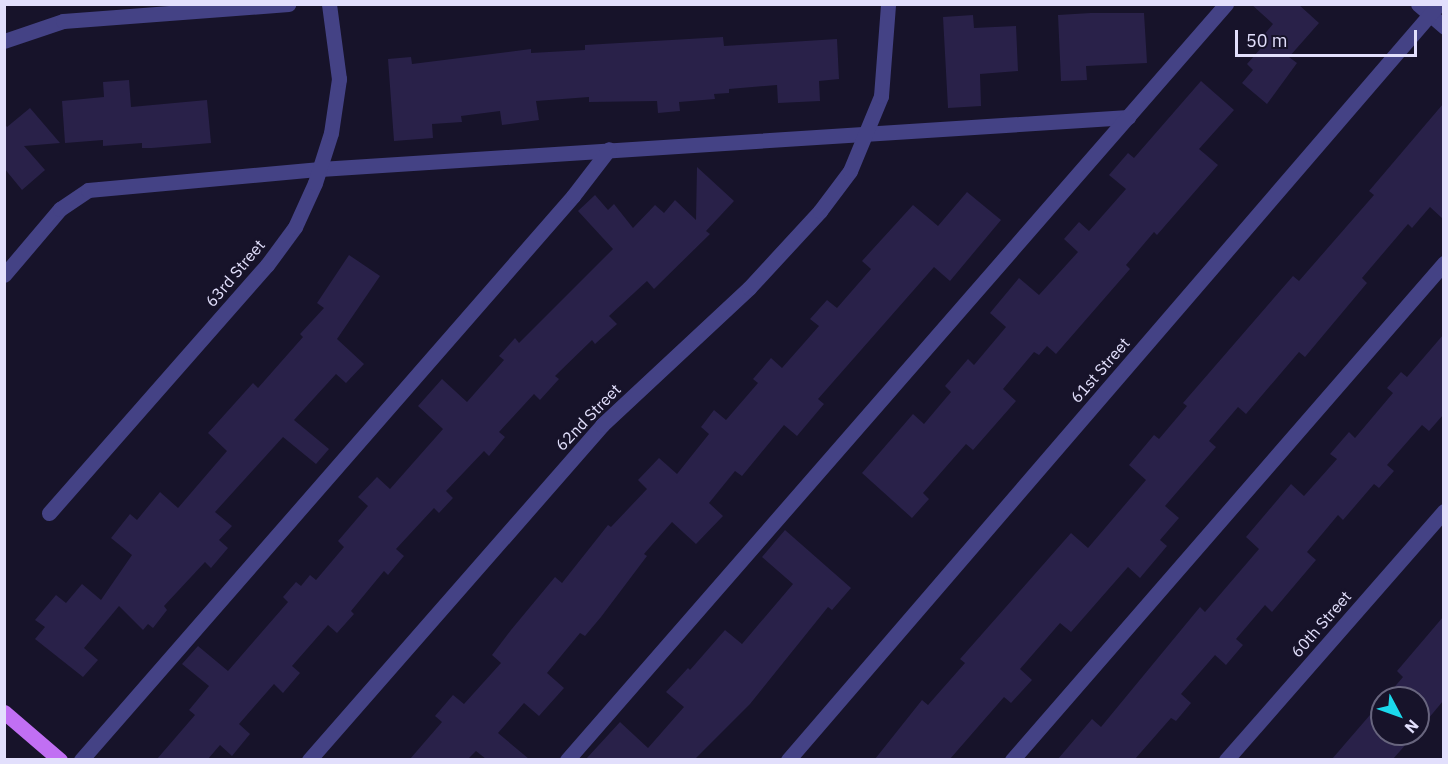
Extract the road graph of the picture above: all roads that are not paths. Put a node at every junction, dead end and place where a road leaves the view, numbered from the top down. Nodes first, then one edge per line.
1 (288, 4) edge
2 (329, 4) edge
3 (888, 4) edge
4 (1226, 4) edge
5 (1418, 4) edge
6 (1435, 10) edge
7 (1443, 27) edge
8 (4, 41) edge
9 (1128, 117) junction
10 (869, 131) junction
11 (609, 149) junction
12 (320, 169) junction
13 (1443, 263) edge
14 (4, 275) edge
15 (1443, 512) edge
16 (49, 513) dead end
17 (4, 712) edge
18 (60, 759) edge
19 (81, 759) edge
20 (309, 759) edge
21 (567, 759) edge
22 (788, 759) edge
23 (1012, 759) edge
24 (1226, 759) edge

1 - 8 street
2 - 12 street, 63rd Street
3 - 10 street, 62nd Street
4 - 9 street
5 - 6 street
6 - 7 street
6 - 22 street, 61st Street
9 - 10 street
9 - 21 street
10 - 11 street
10 - 20 street, 62nd Street
11 - 12 street
11 - 19 street
12 - 14 street
12 - 16 street, 63rd Street
13 - 23 street
15 - 24 street, 60th Street
17 - 18 main road

